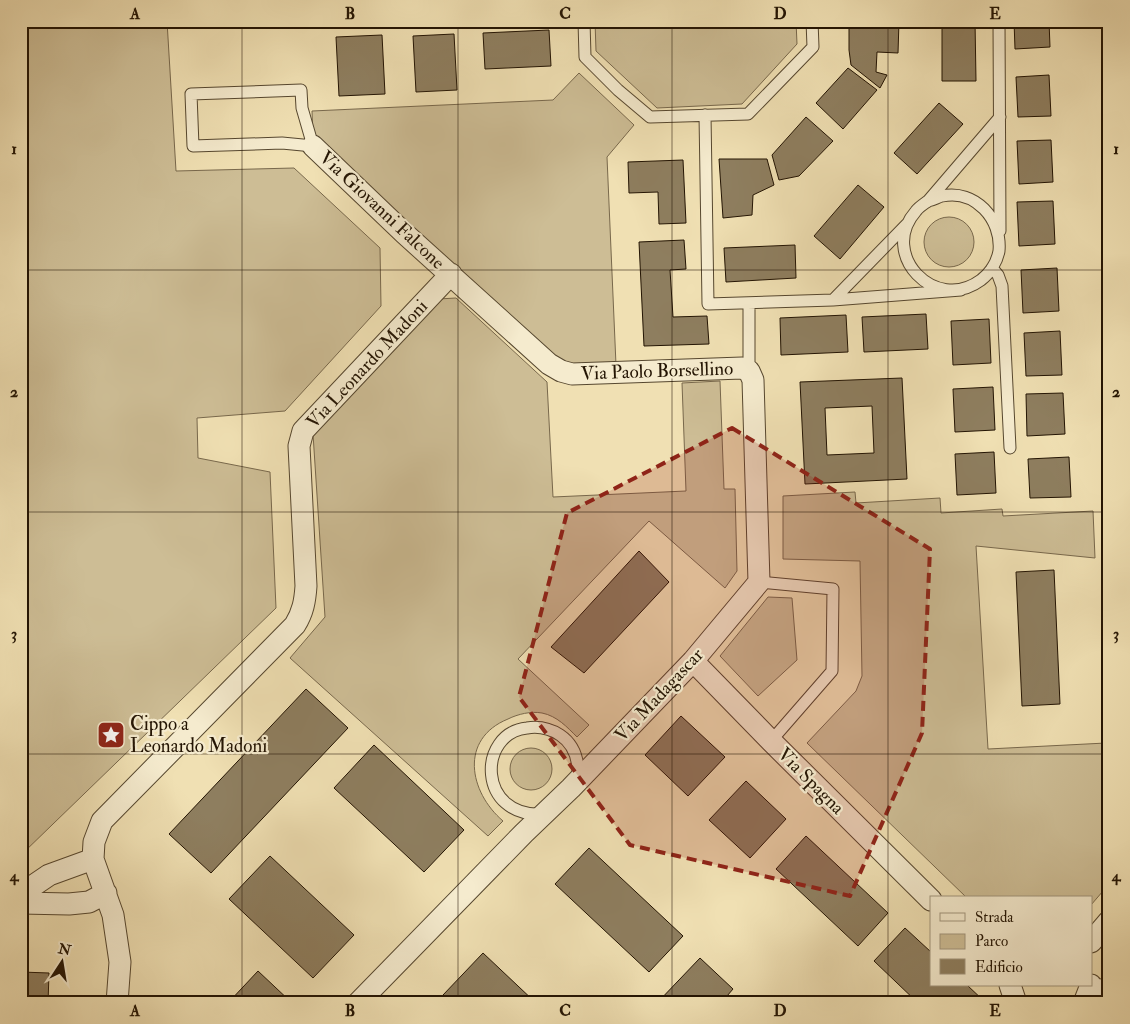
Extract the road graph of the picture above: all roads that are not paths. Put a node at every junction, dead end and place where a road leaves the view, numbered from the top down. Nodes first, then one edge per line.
1 (584, 21) edge
2 (812, 21) edge
3 (999, 21) edge
4 (705, 115) junction
5 (1000, 117) junction
6 (312, 146) junction
7 (928, 201) junction
8 (908, 223) junction
9 (1000, 240) junction
10 (992, 268) junction
11 (451, 274) junction
12 (961, 290) junction
13 (833, 300) junction
14 (749, 304) junction
15 (749, 371) junction
16 (1010, 448) dead end
17 (759, 582) junction
18 (693, 660) junction
19 (770, 741) junction
20 (578, 780) junction
21 (546, 814) junction
22 (93, 859) junction
23 (106, 893) junction
24 (21, 894) edge
25 (930, 899) edge
26 (21, 903) edge
27 (1109, 921) edge
28 (1092, 941) edge
29 (1010, 986) edge
30 (117, 1003) edge
31 (358, 1003) edge
32 (1016, 1003) edge

1 - 4 lane
2 - 4 lane
3 - 5 lane
4 - 14 lane
5 - 7 lane
5 - 9 lane
6 - 6 lane, Via Giovanni Falcone
6 - 11 street, Via Giovanni Falcone
7 - 8 lane
7 - 9 lane
8 - 12 lane
8 - 13 lane
9 - 10 lane
10 - 12 lane
10 - 16 lane
11 - 15 street, Via Paolo Borsellino
11 - 22 street, Via Leonardo Madoni
12 - 13 lane
13 - 14 lane
14 - 15 lane
15 - 17 street
17 - 18 street, Via Madagascar
17 - 19 lane
18 - 19 street, Via Spagna
18 - 20 street, Via Madagascar
19 - 25 street, Via Spagna
20 - 21 street, Via Madagascar
20 - 21 lane
21 - 31 street, Via Madagascar
22 - 23 street
22 - 24 street
23 - 26 street
23 - 30 street
27 - 28 street
29 - 32 street

